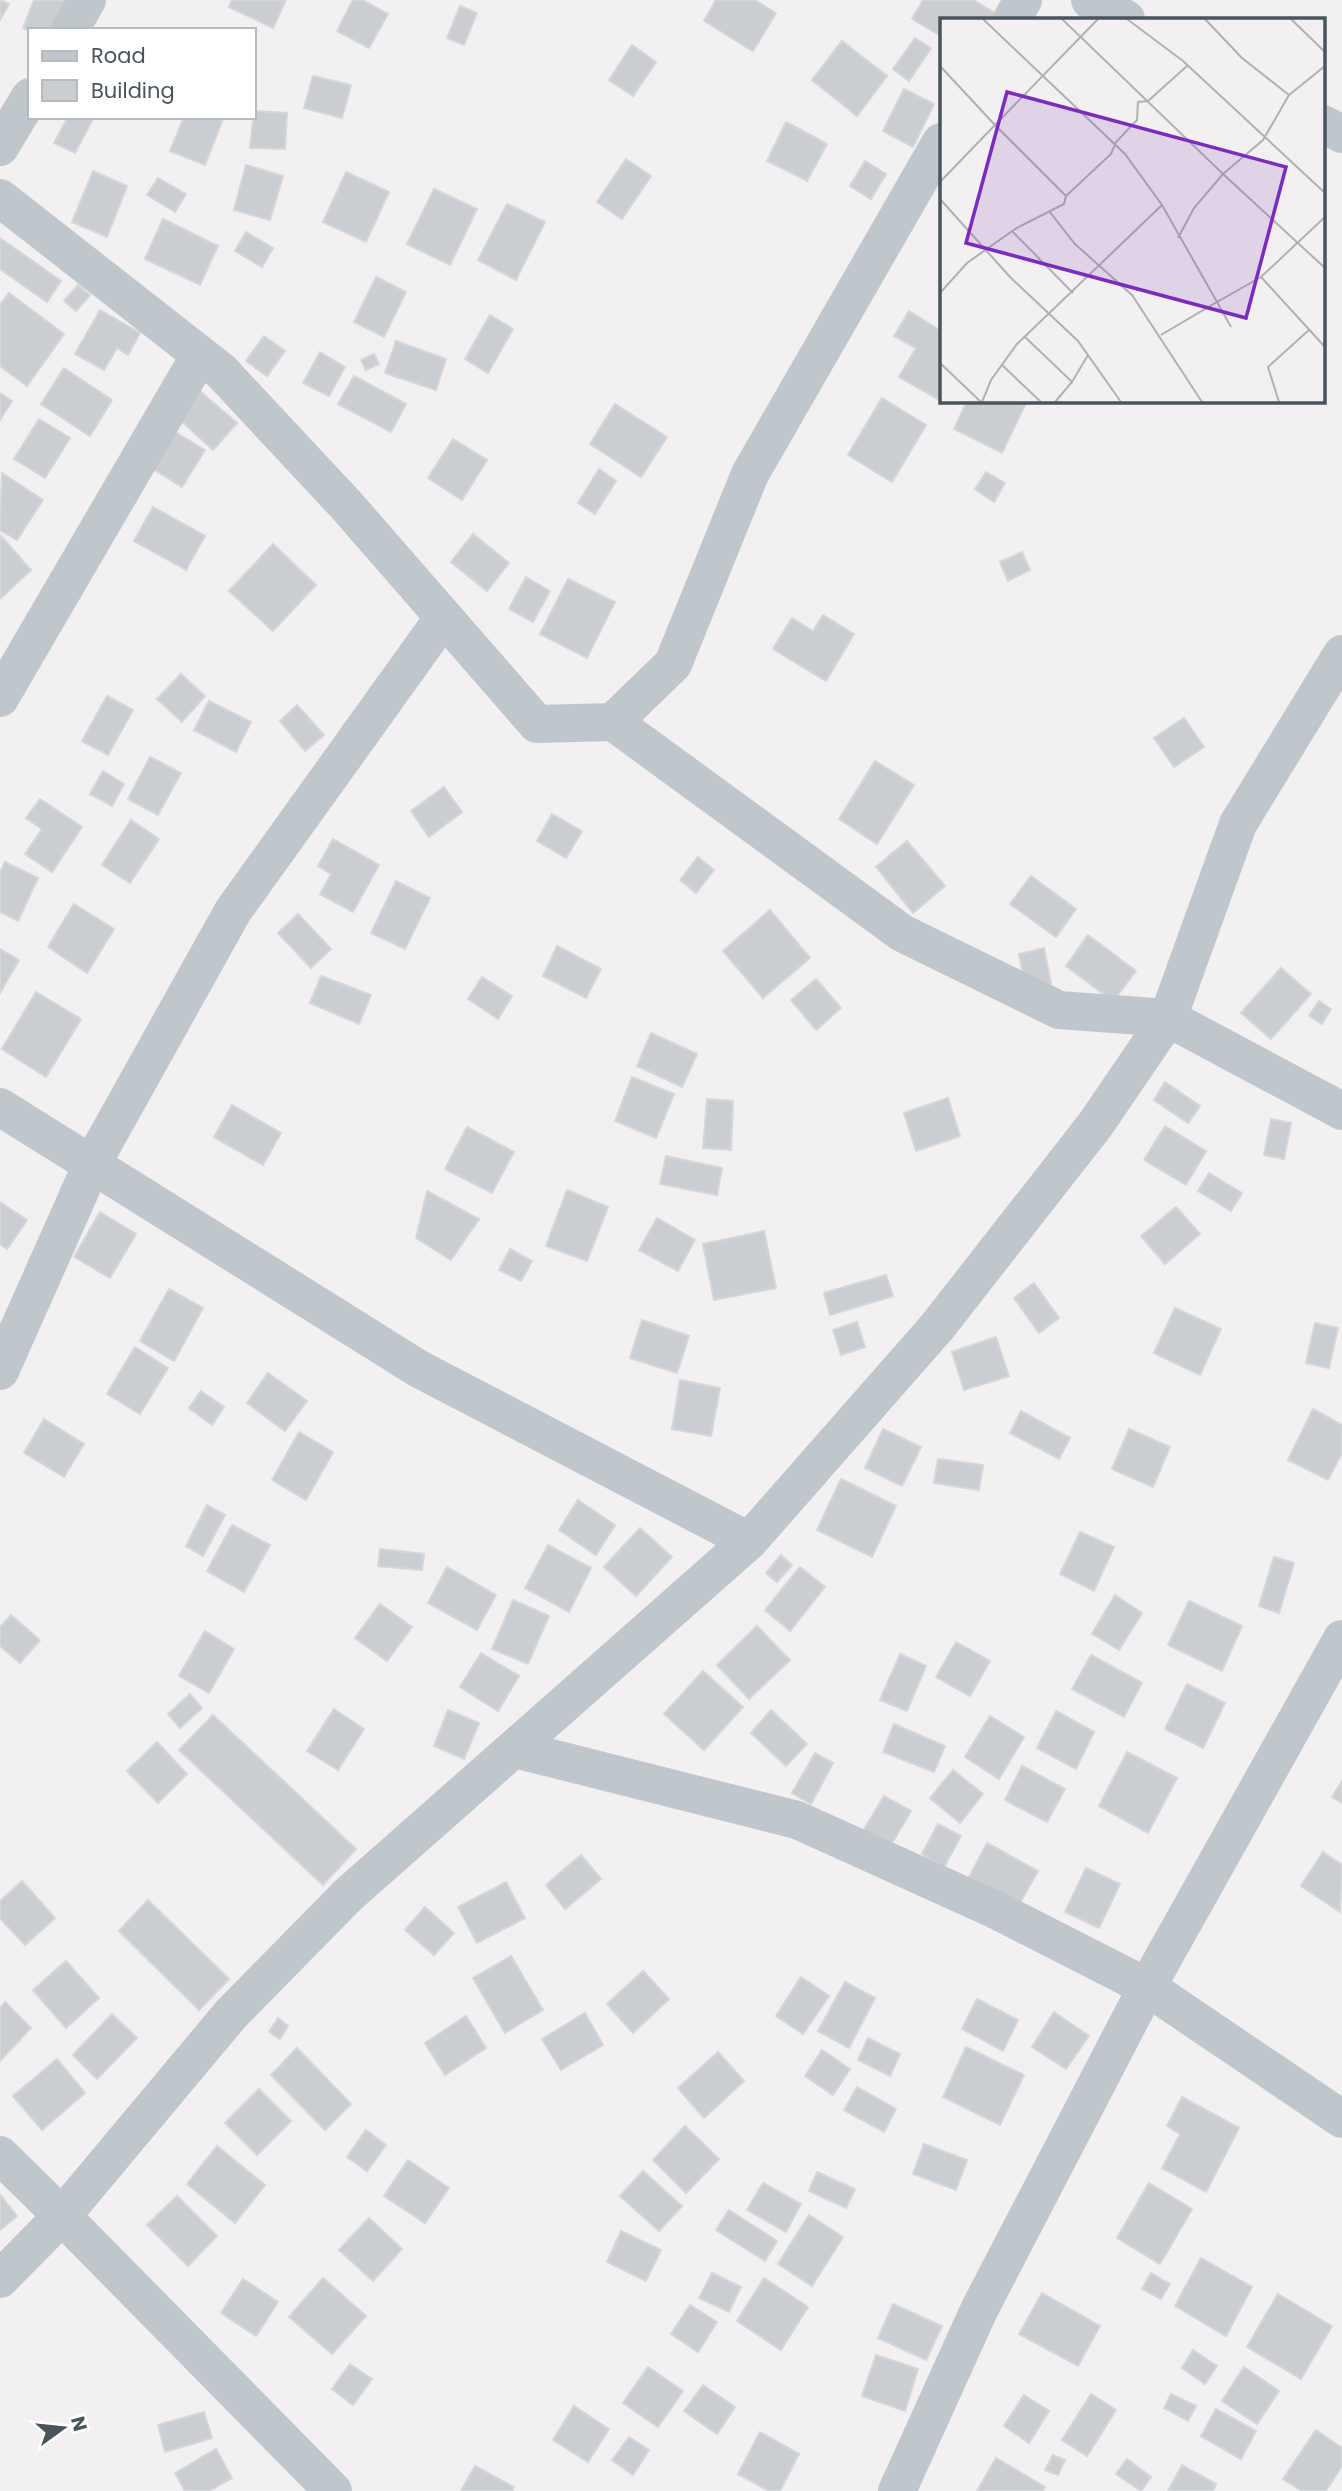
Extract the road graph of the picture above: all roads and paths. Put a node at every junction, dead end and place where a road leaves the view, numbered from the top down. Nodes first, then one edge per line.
1 (88, 0) edge
2 (1023, 0) edge
3 (1090, 0) edge
4 (1013, 18) edge
5 (1124, 18) edge
6 (71, 28) edge
7 (28, 100) edge
8 (1324, 125) edge
9 (1342, 134) edge
10 (940, 144) edge
11 (0, 147) edge
12 (0, 198) edge
13 (200, 355) junction
14 (444, 617) junction
15 (1342, 654) edge
16 (0, 698) edge
17 (613, 722) junction
18 (1168, 1018) junction
19 (0, 1107) edge
20 (1342, 1111) edge
21 (93, 1162) junction
22 (0, 1371) edge
23 (749, 1541) junction
24 (1342, 1639) edge
25 (515, 1749) junction
26 (1147, 1987) junction
27 (1342, 2119) edge
28 (0, 2155) edge
29 (62, 2216) junction
30 (0, 2279) edge
31 (333, 2491) edge
32 (897, 2491) edge

1 - 6 street
2 - 4 street
3 - 5 street
7 - 11 street
8 - 9 street
10 - 17 street
12 - 13 street
13 - 14 street
13 - 16 street
14 - 17 street
14 - 21 street
15 - 18 street
17 - 18 street
18 - 20 street
18 - 23 street
19 - 21 street
21 - 22 street
21 - 23 street
23 - 25 street
24 - 26 street
25 - 26 street
25 - 29 street
26 - 27 street
26 - 32 street
28 - 29 street
29 - 30 street
29 - 31 street

